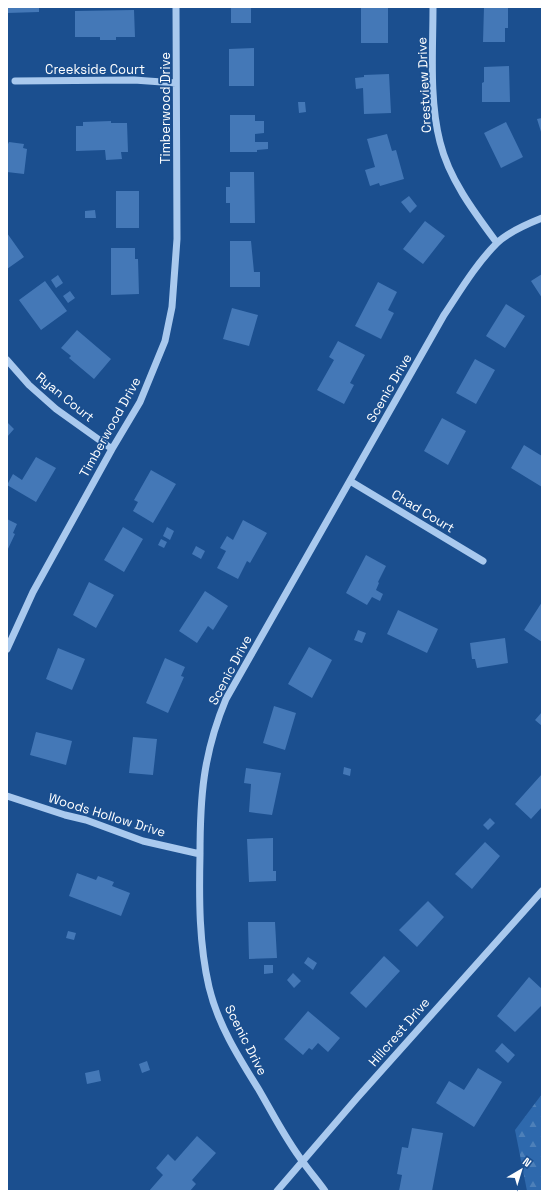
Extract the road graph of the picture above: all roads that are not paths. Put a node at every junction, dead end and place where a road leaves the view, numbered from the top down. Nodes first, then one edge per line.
1 (176, 7) edge
2 (433, 7) edge
3 (15, 81) dead end
4 (176, 83) junction
5 (542, 218) edge
6 (497, 242) junction
7 (7, 360) edge
8 (112, 449) junction
9 (350, 481) junction
10 (483, 561) dead end
11 (7, 649) edge
12 (7, 796) edge
13 (200, 854) junction
14 (542, 891) edge
15 (303, 1162) junction
16 (277, 1191) edge
17 (325, 1191) edge

1 - 4 street, Timberwood Drive
2 - 6 street, Crestview Drive
3 - 4 street, Creekside Court
4 - 8 street, Timberwood Drive
5 - 6 street, Scenic Drive
6 - 9 street, Scenic Drive
7 - 8 street, Ryan Court
8 - 11 street, Timberwood Drive
9 - 10 street, Chad Court
9 - 13 street, Scenic Drive
12 - 13 street, Woods Hollow Drive
13 - 15 street, Scenic Drive
14 - 15 street, Hillcrest Drive
15 - 16 street, Hillcrest Drive
15 - 17 street, Scenic Drive

